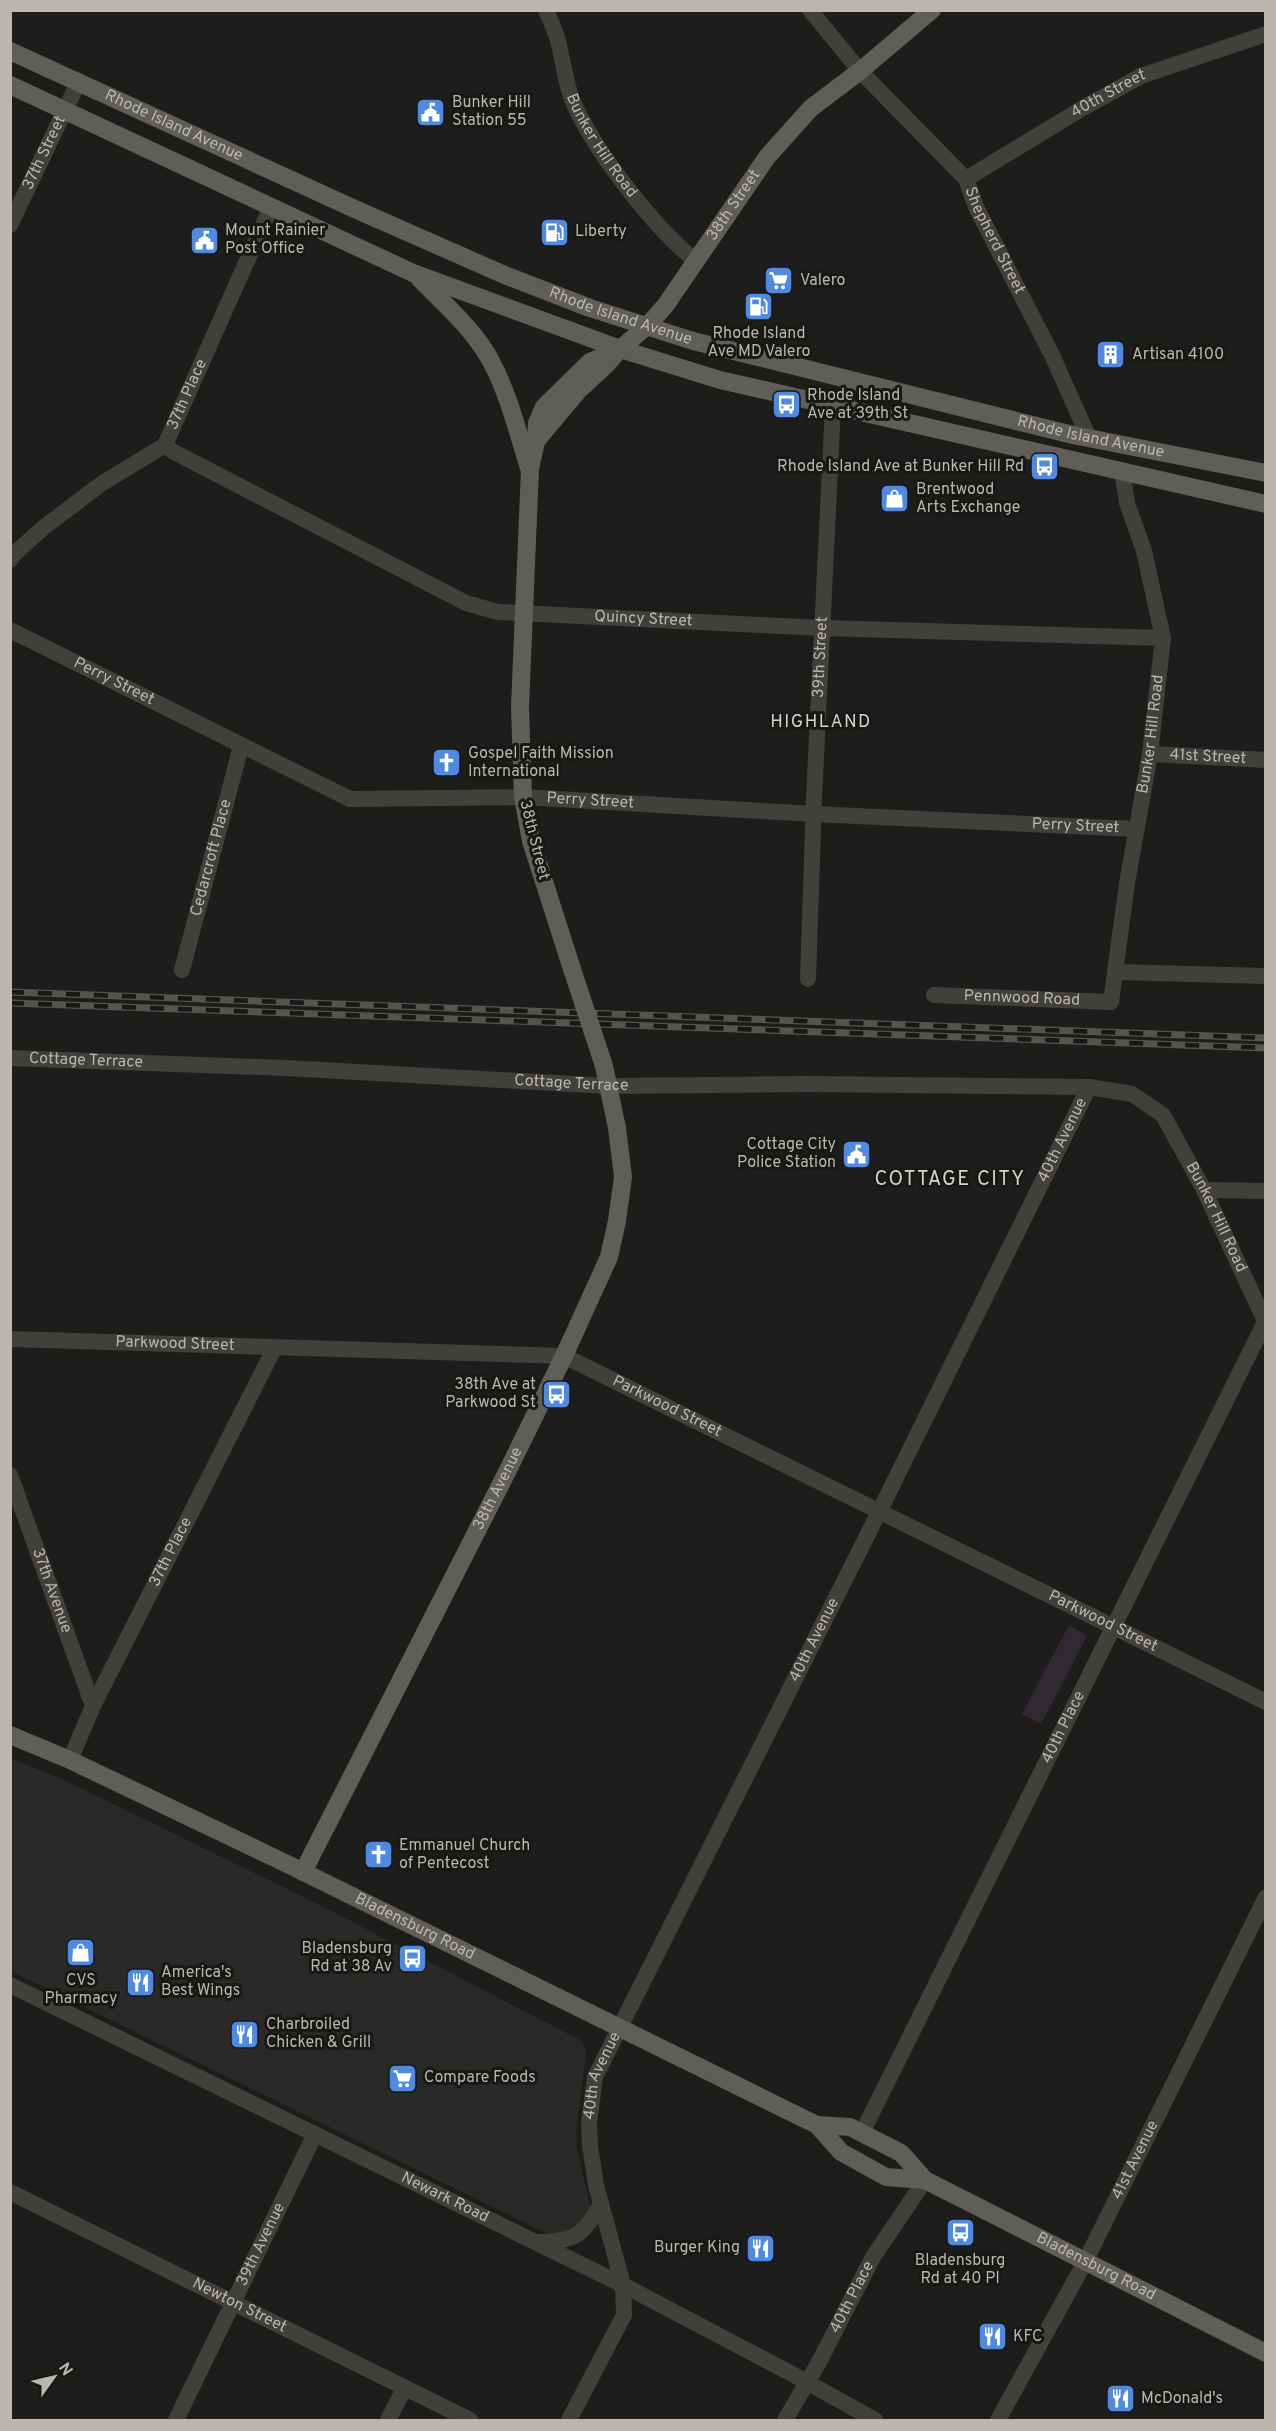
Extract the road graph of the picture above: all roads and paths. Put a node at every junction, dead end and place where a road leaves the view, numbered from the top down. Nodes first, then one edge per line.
1 (546, 10) edge
2 (810, 10) edge
3 (932, 10) edge
4 (1266, 34) edge
5 (10, 51) edge
6 (860, 71) junction
7 (79, 81) junction
8 (10, 85) edge
9 (66, 110) junction
10 (966, 179) junction
11 (271, 207) junction
12 (10, 225) edge
13 (695, 260) junction
14 (413, 273) junction
15 (647, 326) junction
16 (620, 349) junction
17 (832, 406) junction
18 (1089, 438) junction
19 (165, 445) junction
20 (530, 470) junction
21 (1122, 470) junction
22 (1266, 473) edge
23 (1266, 504) edge
24 (12, 556) edge
25 (525, 615) junction
26 (822, 628) junction
27 (10, 630) edge
28 (1162, 638) junction
29 (241, 746) junction
30 (1150, 754) junction
31 (1266, 760) edge
32 (523, 797) junction
33 (813, 814) junction
34 (1135, 829) junction
35 (182, 970) dead end
36 (1115, 972) junction
37 (1266, 976) edge
38 (808, 979) dead end
39 (934, 995) dead end
40 (1111, 1002) joint
41 (10, 1058) edge
42 (609, 1086) junction
43 (1089, 1087) junction
44 (1163, 1115) joint
45 (1204, 1190) junction
46 (1266, 1191) edge
47 (1265, 1323) edge
48 (10, 1339) edge
49 (275, 1347) junction
50 (564, 1356) junction
51 (10, 1475) edge
52 (879, 1512) junction
53 (1112, 1628) junction
54 (1266, 1702) edge
55 (93, 1706) junction
56 (10, 1735) edge
57 (70, 1760) junction
58 (303, 1872) junction
59 (1266, 1897) edge
60 (10, 1985) edge
61 (620, 2028) junction
62 (817, 2125) junction
63 (862, 2133) junction
64 (315, 2134) junction
65 (925, 2180) junction
66 (10, 2192) edge
67 (601, 2204) junction
68 (536, 2242) junction
69 (1085, 2262) junction
70 (622, 2285) junction
71 (233, 2302) junction
72 (1266, 2353) edge
73 (808, 2382) junction
74 (404, 2389) junction
75 (176, 2421) edge
76 (388, 2421) edge
77 (470, 2421) edge
78 (569, 2421) edge
79 (785, 2421) edge
80 (875, 2421) edge
81 (998, 2421) edge

1 - 13 street, Bunker Hill Road
2 - 6 street
3 - 6 main road, 38th Street
4 - 10 street, 40th Street
5 - 7 main road, Rhode Island Avenue
6 - 10 street, Shepherd Street
6 - 13 main road, 38th Street
7 - 9 street, 37th Street
7 - 15 main road, Rhode Island Avenue
8 - 9 main road, Rhode Island Avenue
9 - 11 main road, Rhode Island Avenue
9 - 12 street, 37th Street
10 - 18 street, Shepherd Street
11 - 14 main road, Rhode Island Avenue
11 - 19 street, 37th Place
13 - 15 main road, 38th Street
14 - 16 main road, Rhode Island Avenue
14 - 20 main road
15 - 16 main road, 38th Street
15 - 18 main road, Rhode Island Avenue
16 - 17 main road, Rhode Island Avenue
16 - 20 main road, 38th Street
17 - 21 main road, Rhode Island Avenue
17 - 26 street, 39th Street
18 - 22 main road, Rhode Island Avenue
19 - 24 street, 37th Place
19 - 25 street, Quincy Street
20 - 25 main road, 38th Street
21 - 23 main road, Rhode Island Avenue
21 - 28 street, Bunker Hill Road
25 - 26 street, Quincy Street
25 - 32 main road, 38th Street
26 - 28 street, Quincy Street
26 - 33 street, 39th Street
27 - 29 street, Perry Street
28 - 30 street, Bunker Hill Road
29 - 32 street, Perry Street
29 - 35 street, Cedarcroft Place
30 - 31 street, 41st Street
30 - 34 street, Bunker Hill Road
32 - 33 street, Perry Street
32 - 42 main road, 38th Street, bridge
33 - 34 street, Perry Street
33 - 38 street, 39th Street
34 - 36 street, Bunker Hill Road
36 - 37 street
36 - 40 street, Bunker Hill Road
39 - 40 street, Pennwood Road
41 - 42 street, Cottage Terrace
42 - 43 street, Cottage Terrace
42 - 50 main road, 38th Avenue
43 - 44 street, Cottage Terrace
43 - 52 street, 40th Avenue
44 - 45 street, Bunker Hill Road
45 - 46 street
45 - 47 street, Bunker Hill Road
47 - 53 street, 40th Place
48 - 49 street, Parkwood Street
49 - 50 street, Parkwood Street
49 - 55 street, 37th Place
50 - 52 street, Parkwood Street
50 - 58 main road, 38th Avenue
51 - 55 street, 37th Avenue
52 - 53 street, Parkwood Street
52 - 61 street, 40th Avenue
53 - 54 street, Parkwood Street
53 - 63 street, 40th Place
55 - 57 street, 37th Place
56 - 57 main road, Bladensburg Road
57 - 58 main road, Bladensburg Road
58 - 61 main road, Bladensburg Road
59 - 69 street, 41st Avenue
60 - 64 street, Newark Road
61 - 62 main road, Bladensburg Road
61 - 67 street, 40th Avenue
62 - 63 main road, Bladensburg Road
62 - 65 main road, Bladensburg Road
63 - 65 main road, Bladensburg Road
64 - 68 street, Newark Road
64 - 71 street, 39th Avenue
65 - 69 main road, Bladensburg Road
65 - 73 street, 40th Place
66 - 71 street, Newton Street
67 - 68 street
67 - 70 street, 40th Avenue
68 - 70 street, Newark Road
69 - 72 main road, Bladensburg Road
69 - 81 street, 41st Avenue
70 - 73 street, Newark Road
70 - 78 street, 40th Avenue
71 - 74 street, Newton Street
71 - 75 street, 39th Avenue
73 - 79 street, 40th Place
73 - 80 street, Newark Road
74 - 76 street
74 - 77 street, Newton Street

